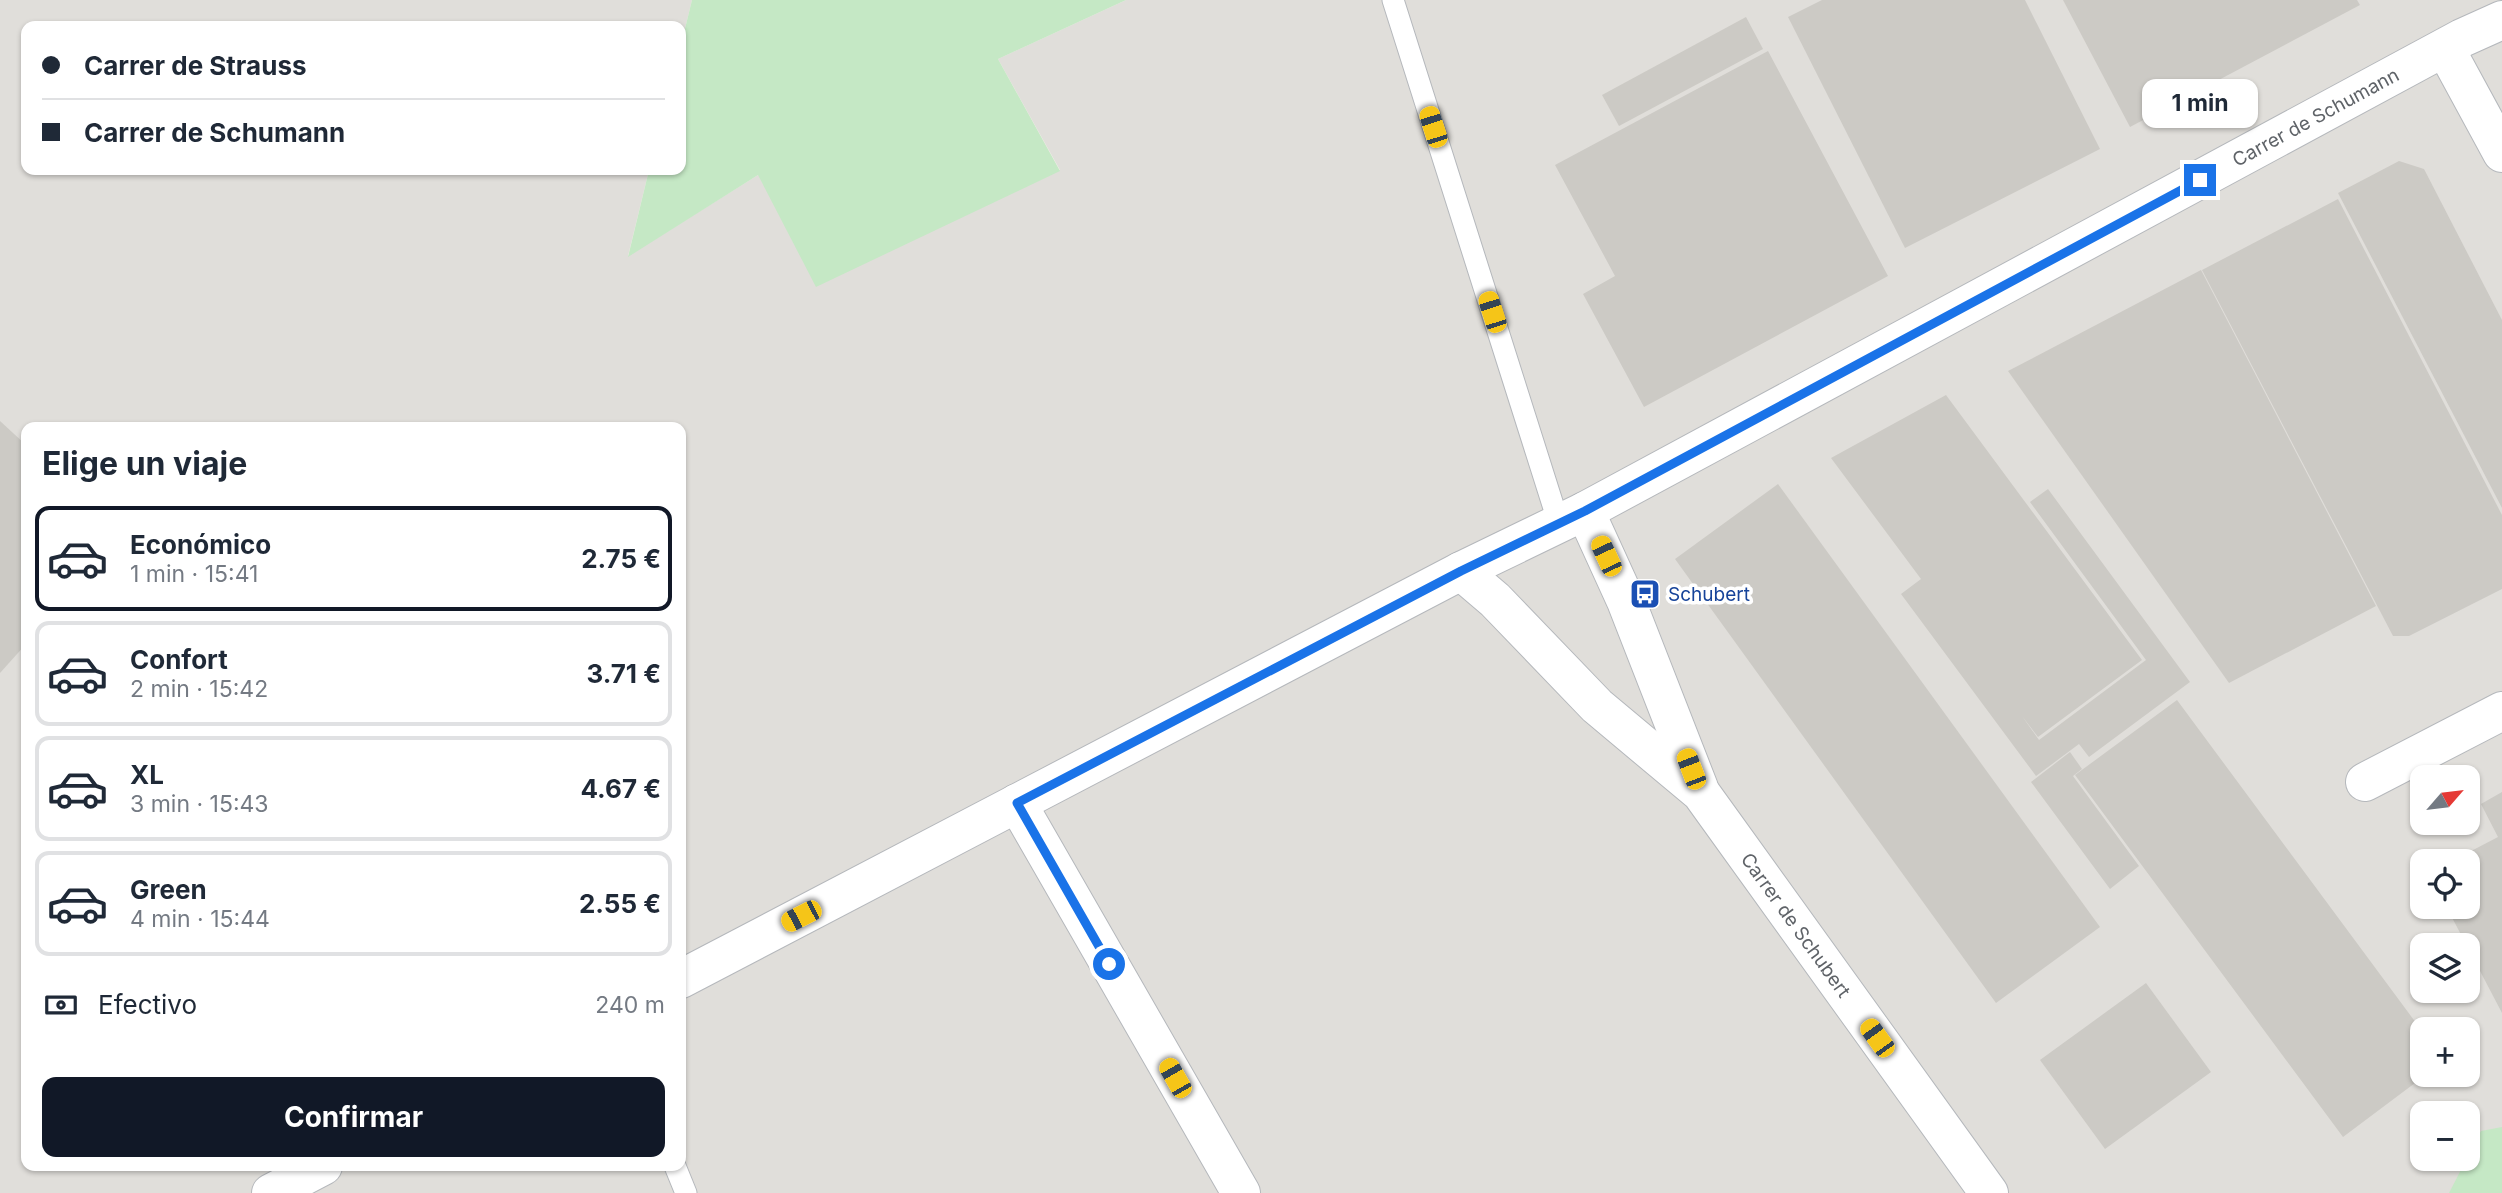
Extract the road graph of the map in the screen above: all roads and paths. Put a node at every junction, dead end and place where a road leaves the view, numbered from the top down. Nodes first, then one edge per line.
1 (1393, 0) edge
2 (2502, 20) edge
3 (2445, 48) junction
4 (2502, 153) edge
5 (1572, 518) junction
6 (1461, 571) junction
7 (2502, 711) edge
8 (2365, 782) dead end
9 (1700, 793) junction
10 (1017, 803) junction
11 (686, 976) edge
12 (313, 1171) edge
13 (677, 1171) edge
14 (271, 1193) edge
15 (686, 1193) edge
16 (1241, 1193) edge
17 (1989, 1193) edge

1 - 5 lane
2 - 3 street, Carrer de Schumann
3 - 4 street
3 - 5 street, Carrer de Schumann
5 - 6 street, Carrer de Schumann
5 - 9 street, Carrer de Schubert
6 - 9 street, Carrer de Schubert
6 - 10 street, Carrer de Schumann
7 - 8 street
9 - 17 street, Carrer de Schubert
10 - 11 street, Carrer de Schumann
10 - 16 street
12 - 14 street
13 - 15 lane

